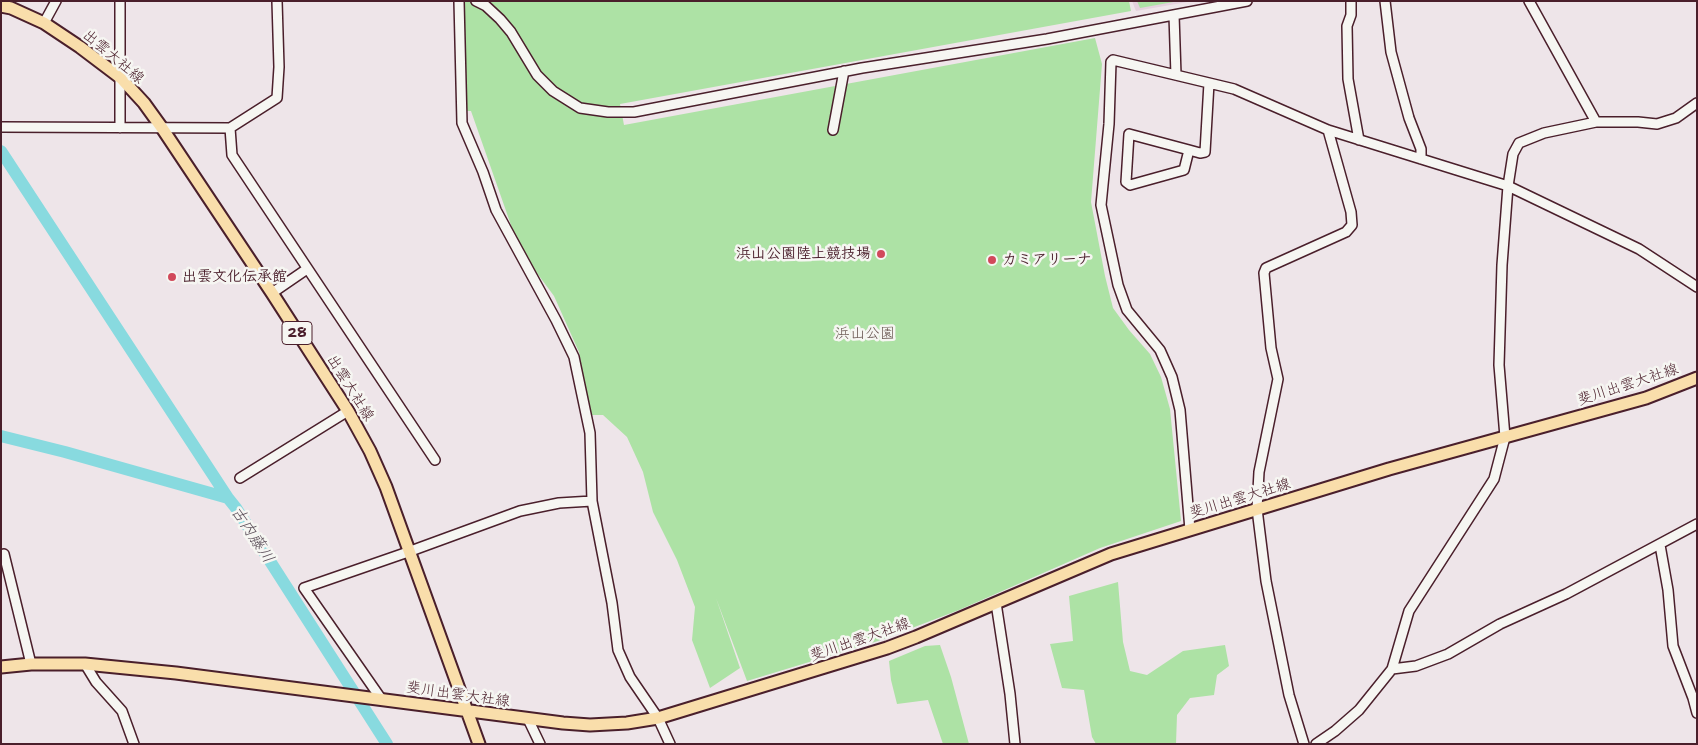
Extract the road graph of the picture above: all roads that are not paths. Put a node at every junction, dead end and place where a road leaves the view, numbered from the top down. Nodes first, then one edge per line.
1 (56, 1) edge
2 (120, 1) edge
3 (278, 1) edge
4 (458, 1) edge
5 (476, 1) edge
6 (1247, 1) edge
7 (1351, 1) edge
8 (1385, 1) edge
9 (1529, 1) edge
10 (1, 6) edge
11 (1174, 15) junction
12 (44, 23) junction
13 (844, 71) junction
14 (1176, 75) junction
15 (121, 78) junction
16 (1209, 83) junction
17 (1697, 103) edge
18 (1596, 122) junction
19 (1, 127) edge
20 (120, 128) junction
21 (162, 128) junction
22 (230, 128) junction
23 (833, 130) dead end
24 (1328, 130) junction
25 (1358, 140) junction
26 (1189, 150) junction
27 (1421, 159) junction
28 (1508, 186) junction
29 (307, 269) junction
30 (1697, 287) edge
31 (272, 293) junction
32 (1697, 378) edge
33 (348, 411) junction
34 (1505, 437) junction
35 (435, 460) dead end
36 (240, 478) dead end
37 (592, 502) junction
38 (1257, 509) junction
39 (1697, 524) edge
40 (1190, 530) junction
41 (1660, 545) junction
42 (408, 552) junction
43 (1, 555) edge
44 (996, 603) junction
45 (31, 664) junction
46 (85, 664) junction
47 (1, 667) edge
48 (1392, 669) junction
49 (379, 699) junction
50 (468, 712) junction
51 (1697, 714) edge
52 (658, 718) junction
53 (528, 719) junction
54 (134, 744) edge
55 (479, 744) edge
56 (540, 744) edge
57 (670, 744) edge
58 (1015, 744) edge
59 (1304, 744) edge
60 (1316, 744) edge

1 - 12 street
2 - 15 street
3 - 22 street
4 - 37 street
5 - 13 street
6 - 11 street
7 - 25 street
8 - 27 street
9 - 18 street
10 - 12 main road, 出雲大社線 / 28
11 - 13 street
11 - 14 street
12 - 15 main road, 出雲大社線 / 28
13 - 23 street
14 - 16 street
14 - 40 street
15 - 20 street
15 - 21 main road, 出雲大社線 / 28
16 - 24 street
16 - 26 street
17 - 18 street
18 - 28 street
19 - 20 street
20 - 21 street
21 - 22 street
21 - 31 main road, 出雲大社線 / 28
22 - 29 street
24 - 25 street
24 - 38 street
25 - 27 street
26 - 26 street
27 - 28 street
28 - 30 street
28 - 34 street
29 - 31 street
29 - 35 street
31 - 33 main road, 出雲大社線 / 28
32 - 34 main road, 斐川出雲大社線
33 - 36 street
33 - 42 main road, 出雲大社線 / 28
34 - 38 main road, 斐川出雲大社線
34 - 48 street
37 - 42 street
37 - 52 street
38 - 40 main road, 斐川出雲大社線
38 - 59 street
39 - 41 street
40 - 44 main road, 斐川出雲大社線
41 - 48 street
41 - 51 street
42 - 49 street
42 - 50 main road, 出雲大社線 / 28
43 - 45 street
44 - 52 main road, 斐川出雲大社線
44 - 58 street
45 - 46 main road, 斐川出雲大社線
45 - 47 main road, 斐川出雲大社線
46 - 49 main road, 斐川出雲大社線
46 - 54 street
48 - 60 street
49 - 50 main road, 斐川出雲大社線
50 - 53 main road, 斐川出雲大社線
50 - 55 main road, 出雲大社線 / 28
52 - 53 main road, 斐川出雲大社線
52 - 57 street
53 - 56 street

